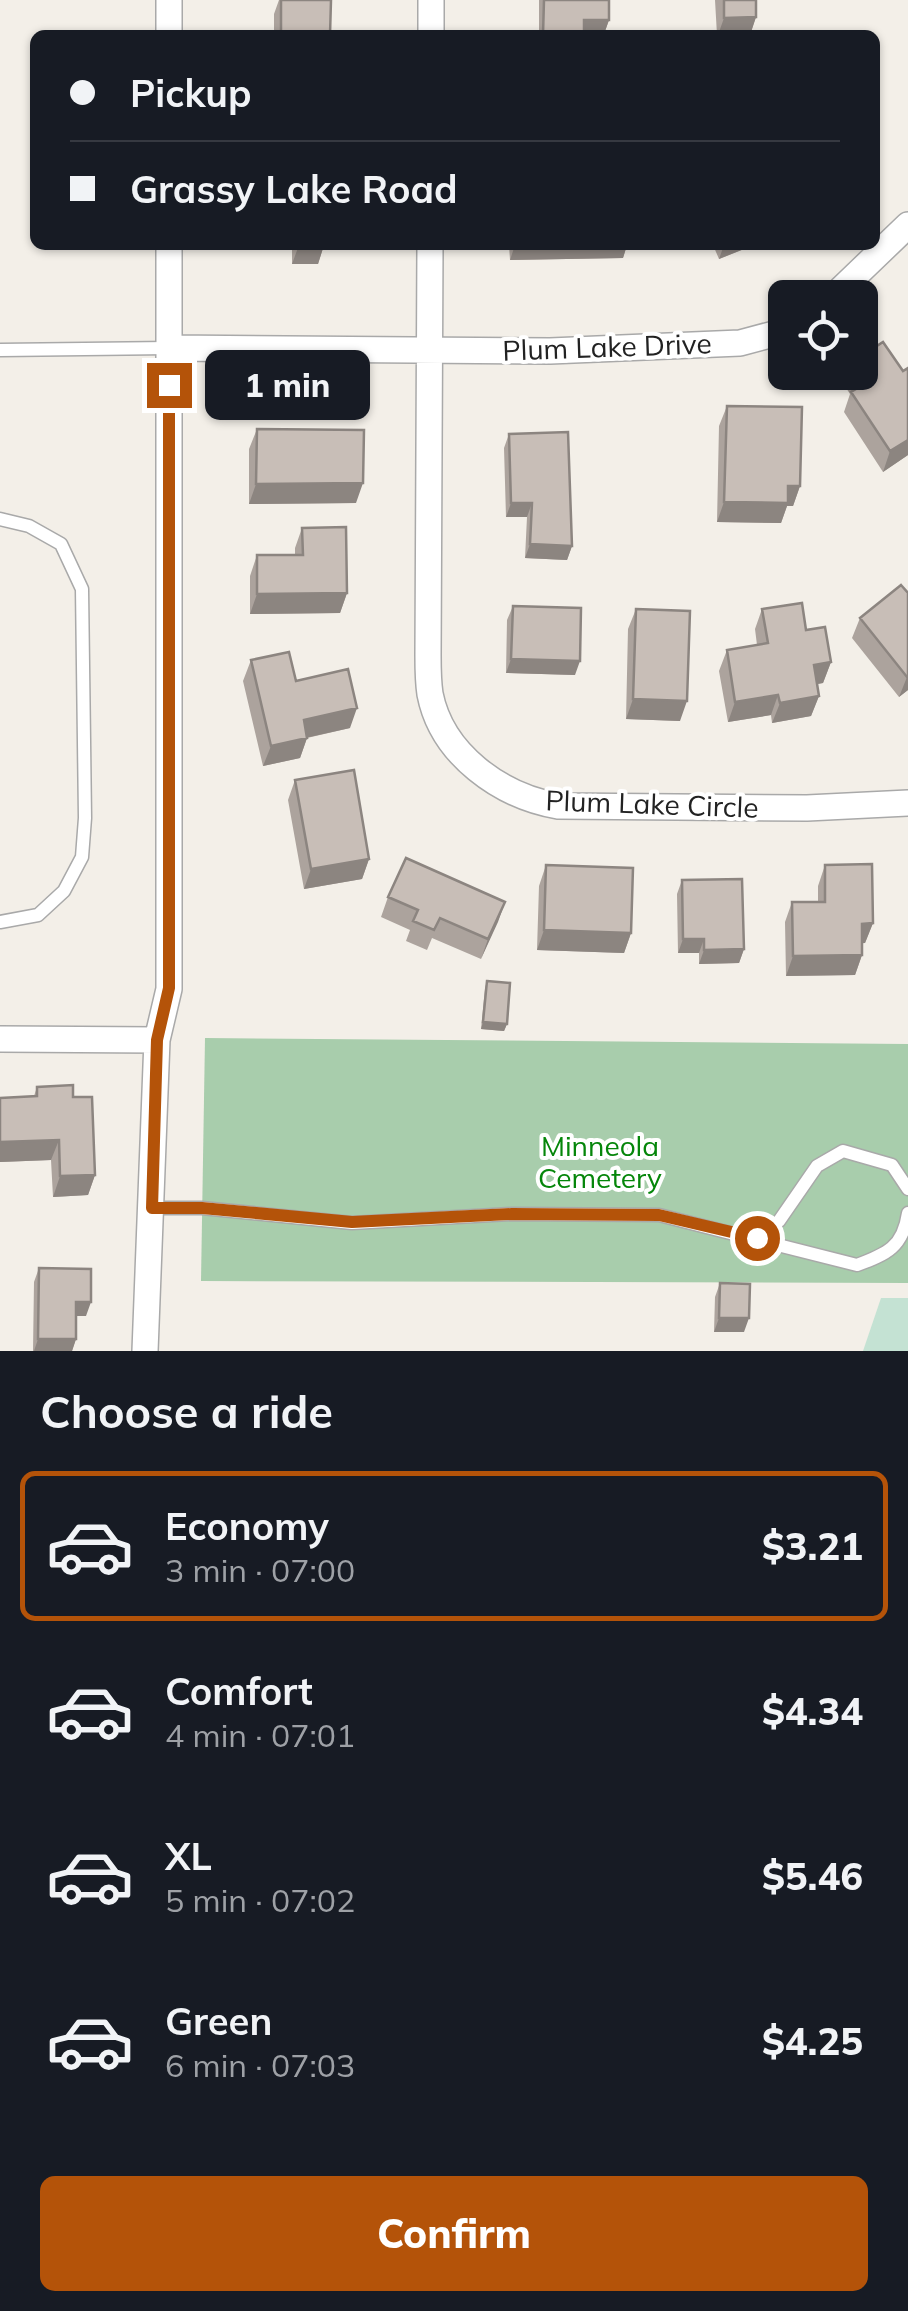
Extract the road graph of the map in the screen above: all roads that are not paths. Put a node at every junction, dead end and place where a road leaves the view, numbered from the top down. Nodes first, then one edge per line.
1 (169, 0) edge
2 (431, 0) edge
3 (169, 30) edge
4 (431, 30) edge
5 (908, 225) edge
6 (169, 250) edge
7 (430, 250) edge
8 (851, 280) edge
9 (768, 336) edge
10 (169, 348) junction
11 (0, 350) edge
12 (428, 351) junction
13 (0, 519) edge
14 (908, 803) edge
15 (0, 922) edge
16 (0, 1040) edge
17 (157, 1040) junction
18 (908, 1190) edge
19 (152, 1208) junction
20 (908, 1213) edge
21 (757, 1238) junction
22 (145, 1351) edge

1 - 3 street
2 - 4 street
5 - 8 street
6 - 10 street
7 - 12 street, Plum Lake Circle
9 - 12 street, Plum Lake Drive
10 - 11 lane
10 - 12 street
10 - 17 street
12 - 14 street, Plum Lake Circle
13 - 15 lane
16 - 17 street
17 - 19 street
18 - 21 lane
19 - 21 lane
19 - 22 street
20 - 21 lane

